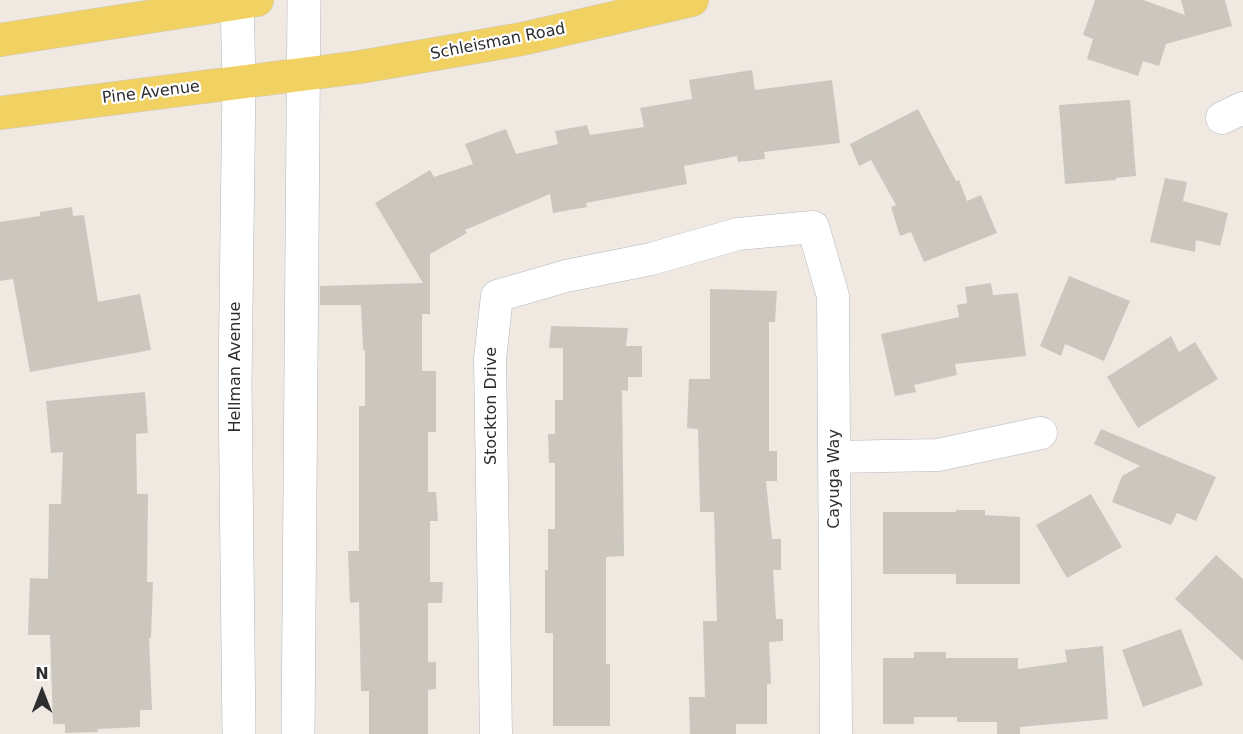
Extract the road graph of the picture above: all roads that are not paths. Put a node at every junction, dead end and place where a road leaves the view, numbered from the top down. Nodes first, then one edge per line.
1 (304, 0) edge
2 (692, 0) edge
3 (244, 1) edge
4 (0, 40) edge
5 (302, 74) junction
6 (239, 82) junction
7 (0, 113) edge
8 (813, 227) joint
9 (1041, 433) dead end
10 (835, 457) junction
11 (239, 734) edge
12 (298, 734) edge
13 (496, 734) edge
14 (836, 734) edge

1 - 5 main road
2 - 5 main road, Schleisman Road
3 - 4 main road
3 - 6 main road, Hellman Avenue
5 - 6 main road, Pine Avenue
5 - 12 main road
6 - 7 main road, Pine Avenue
6 - 11 main road, Hellman Avenue
8 - 10 street, Cayuga Way
8 - 13 street, Stockton Drive
9 - 10 street
10 - 14 street, Cayuga Way

